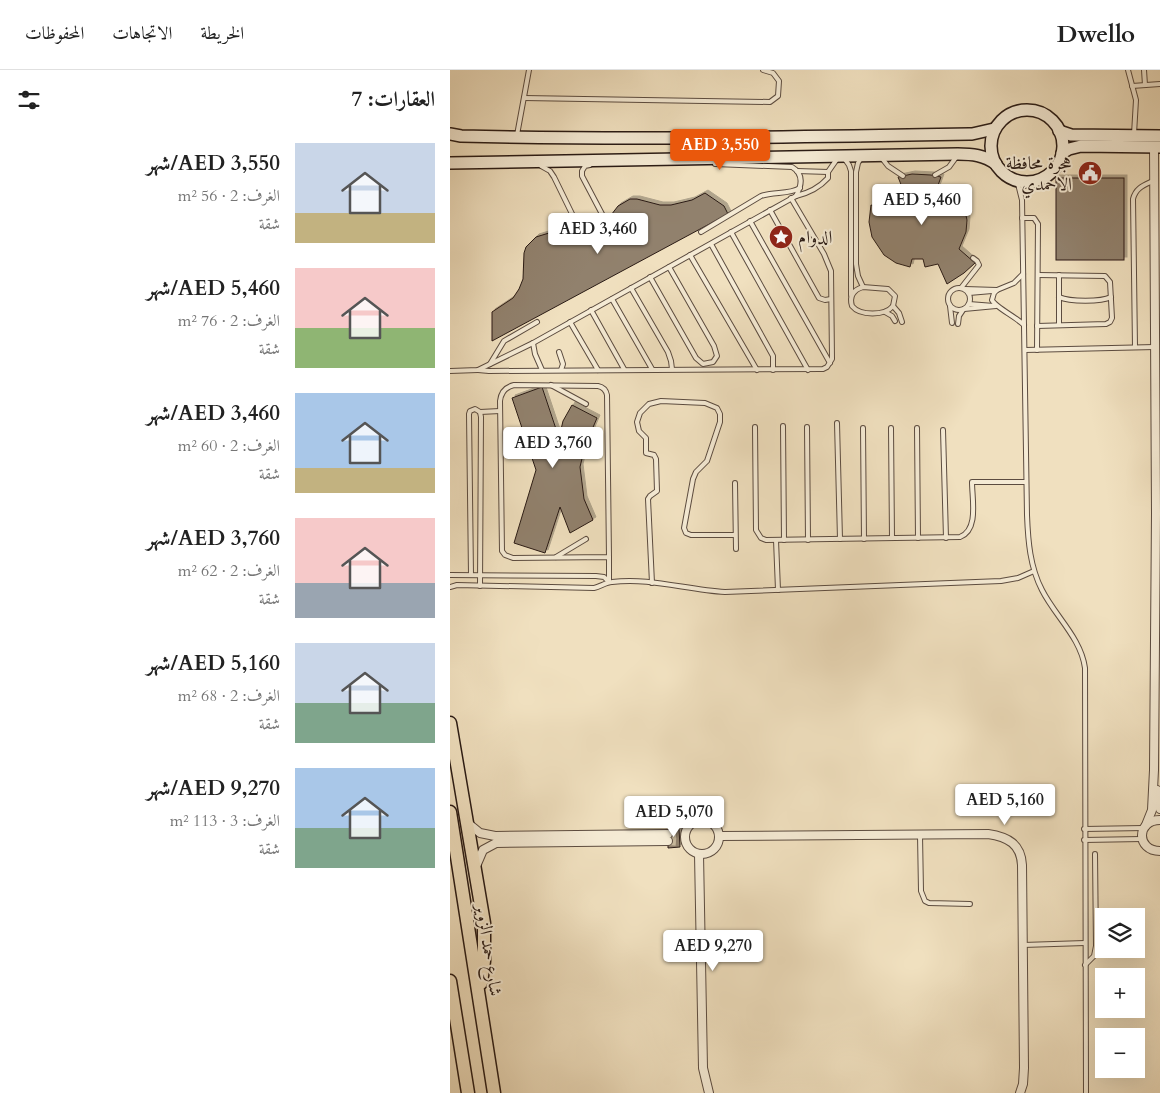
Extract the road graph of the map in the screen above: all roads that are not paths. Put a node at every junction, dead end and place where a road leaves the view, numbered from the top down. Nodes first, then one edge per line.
1 (529, 70) edge
2 (763, 70) edge
3 (1128, 70) edge
4 (1144, 70) edge
5 (1160, 84) edge
6 (1145, 85) junction
7 (1132, 86) junction
8 (524, 98) junction
9 (994, 130) junction
10 (1059, 131) junction
11 (454, 135) edge
12 (1134, 136) junction
13 (1160, 136) edge
14 (517, 137) junction
15 (743, 138) junction
16 (1157, 147) edge
17 (1062, 153) junction
18 (958, 154) junction
19 (864, 155) junction
20 (880, 155) junction
21 (841, 156) junction
22 (660, 159) junction
23 (674, 159) junction
24 (626, 160) junction
25 (532, 162) junction
26 (450, 163) edge
27 (996, 164) junction
28 (797, 171) junction
29 (828, 172) junction
30 (903, 176) dead end
31 (935, 176) dead end
32 (1017, 180) junction
33 (1155, 180) junction
34 (800, 188) junction
35 (796, 196) junction
36 (791, 198) junction
37 (770, 210) junction
38 (1022, 218) junction
39 (750, 221) junction
40 (700, 232) dead end
41 (731, 232) junction
42 (711, 244) junction
43 (690, 255) junction
44 (973, 258) dead end
45 (669, 266) junction
46 (1023, 274) junction
47 (1038, 275) junction
48 (1060, 275) junction
49 (650, 277) junction
50 (862, 287) junction
51 (631, 288) junction
52 (963, 289) junction
53 (997, 290) junction
54 (969, 293) junction
55 (851, 295) junction
56 (1059, 296) junction
57 (1111, 297) junction
58 (612, 299) junction
59 (831, 299) junction
60 (950, 304) junction
61 (969, 304) junction
62 (893, 306) junction
63 (996, 306) junction
64 (964, 309) junction
65 (591, 310) junction
66 (885, 312) junction
67 (895, 321) dead end
68 (537, 322) dead end
69 (570, 322) junction
70 (902, 322) dead end
71 (952, 323) dead end
72 (958, 324) dead end
73 (1024, 325) junction
74 (1060, 325) junction
75 (1037, 326) junction
76 (533, 343) junction
77 (1135, 347) junction
78 (1155, 347) junction
79 (1025, 350) junction
80 (1037, 350) junction
81 (559, 352) dead end
82 (830, 363) junction
83 (489, 365) junction
84 (652, 369) junction
85 (672, 369) junction
86 (478, 370) junction
87 (542, 370) junction
88 (561, 370) junction
89 (598, 370) junction
90 (624, 370) junction
91 (757, 370) junction
92 (773, 370) junction
93 (808, 370) junction
94 (450, 371) edge
95 (551, 385) junction
96 (586, 404) dead end
97 (500, 411) junction
98 (480, 412) junction
99 (837, 423) dead end
100 (782, 426) dead end
101 (755, 427) dead end
102 (807, 427) dead end
103 (863, 428) dead end
104 (891, 428) dead end
105 (917, 428) dead end
106 (943, 430) dead end
107 (1026, 482) junction
108 (735, 483) dead end
109 (735, 535) junction
110 (892, 538) junction
111 (918, 538) junction
112 (946, 538) junction
113 (586, 539) dead end
114 (840, 539) junction
115 (864, 539) junction
116 (776, 540) junction
117 (784, 540) junction
118 (808, 540) junction
119 (736, 549) dead end
120 (609, 557) junction
121 (556, 558) junction
122 (1034, 571) junction
123 (450, 575) edge
124 (472, 575) junction
125 (480, 575) junction
126 (609, 582) junction
127 (652, 583) junction
128 (480, 586) junction
129 (450, 587) edge
130 (778, 590) junction
131 (450, 723) edge
132 (1154, 770) junction
133 (1160, 809) edge
134 (450, 812) edge
135 (466, 818) junction
136 (1160, 820) edge
137 (1145, 827) junction
138 (1084, 830) junction
139 (920, 835) junction
140 (719, 836) junction
141 (1142, 839) junction
142 (1084, 840) junction
143 (1160, 851) edge
144 (700, 854) junction
145 (1095, 854) dead end
146 (476, 879) junction
147 (970, 904) dead end
148 (1085, 943) junction
149 (1023, 944) junction
150 (1085, 965) junction
151 (450, 981) edge
152 (479, 995) junction
153 (484, 1029) junction
154 (467, 1092) edge
155 (494, 1093) edge
156 (502, 1093) edge
157 (709, 1093) edge
158 (1020, 1093) edge
159 (1086, 1093) edge

1 - 8 lane
2 - 8 lane
3 - 7 lane
4 - 6 lane
5 - 6 lane
6 - 7 lane
7 - 12 lane
8 - 14 lane
9 - 10 main road
9 - 15 main road
9 - 27 main road
10 - 12 main road
10 - 17 main road
11 - 14 main road
12 - 13 main road
14 - 15 main road
15 - 22 main road
16 - 17 main road
16 - 33 street
17 - 32 main road
18 - 20 main road
18 - 27 main road
18 - 31 lane
19 - 20 main road
19 - 21 main road
19 - 50 lane
20 - 30 lane
21 - 23 main road
21 - 29 lane
21 - 55 lane
22 - 23 main road
22 - 24 main road
23 - 28 lane
24 - 25 main road
24 - 25 lane
25 - 26 main road
27 - 32 main road
28 - 29 lane
28 - 34 lane
29 - 35 lane
32 - 38 lane
33 - 77 lane
33 - 78 street
34 - 35 lane
34 - 40 lane
35 - 36 lane
36 - 37 lane
36 - 59 lane
37 - 39 lane
37 - 59 lane
38 - 46 lane
38 - 47 lane
39 - 41 lane
39 - 82 lane
41 - 42 lane
41 - 93 lane
42 - 43 lane
42 - 92 lane
43 - 45 lane
43 - 91 lane
44 - 52 lane
45 - 49 lane
45 - 49 lane
46 - 53 lane
46 - 73 lane
47 - 48 lane
47 - 75 lane
48 - 56 lane
48 - 57 lane
49 - 51 lane
50 - 55 lane
50 - 62 lane
51 - 58 lane
51 - 85 lane
52 - 53 lane
52 - 54 lane
52 - 60 lane
53 - 54 lane
53 - 63 lane
54 - 61 lane
55 - 66 lane
56 - 57 lane
56 - 74 lane
57 - 74 lane
58 - 65 lane
58 - 84 lane
59 - 82 lane
60 - 64 lane
60 - 71 lane
61 - 63 lane
61 - 64 lane
62 - 66 lane
62 - 70 lane
63 - 64 lane
63 - 73 lane
64 - 72 lane
65 - 69 lane
65 - 90 lane
66 - 67 lane
68 - 83 lane
69 - 76 lane
69 - 89 lane
73 - 79 lane
74 - 75 lane
75 - 80 lane
76 - 83 lane
76 - 87 lane
77 - 78 lane
77 - 80 lane
78 - 132 street
79 - 80 lane
79 - 107 lane
81 - 88 lane
82 - 93 lane
83 - 86 lane
84 - 85 lane
84 - 90 lane
85 - 91 lane
86 - 87 lane
86 - 94 lane
87 - 88 lane
88 - 89 lane
89 - 90 lane
91 - 92 lane
92 - 93 lane
95 - 96 lane
95 - 97 lane
95 - 120 lane
97 - 98 lane
97 - 121 lane
98 - 124 lane
98 - 125 lane
99 - 114 lane
100 - 117 lane
101 - 116 lane
102 - 118 lane
103 - 115 lane
104 - 110 lane
105 - 111 lane
106 - 112 lane
107 - 112 lane
107 - 122 lane
108 - 109 lane
109 - 119 lane
109 - 127 lane
110 - 111 lane
110 - 115 lane
111 - 112 lane
113 - 121 lane
114 - 115 lane
114 - 118 lane
116 - 117 lane
116 - 130 lane
117 - 118 lane
120 - 121 lane
120 - 126 lane
122 - 130 lane
122 - 138 lane
123 - 124 lane
124 - 125 lane
125 - 126 lane
125 - 128 lane
126 - 127 lane
126 - 128 lane
127 - 130 lane
128 - 129 lane
131 - 135 main road
132 - 133 street
132 - 137 street
134 - 152 main road, شارع حمد الزوير
135 - 146 main road
135 - 146 street
136 - 137 street
137 - 138 lane
137 - 141 street
138 - 142 lane
139 - 140 street
139 - 147 lane
139 - 149 street
140 - 144 street
140 - 144 street
141 - 142 lane
141 - 143 street
142 - 148 lane
144 - 157 street
145 - 150 lane
146 - 152 main road
148 - 149 lane
148 - 150 lane
149 - 158 street
150 - 159 lane
151 - 154 main road
152 - 153 main road, شارع حمد الزوير
153 - 155 main road, شارع حمد الزوير
153 - 156 main road

